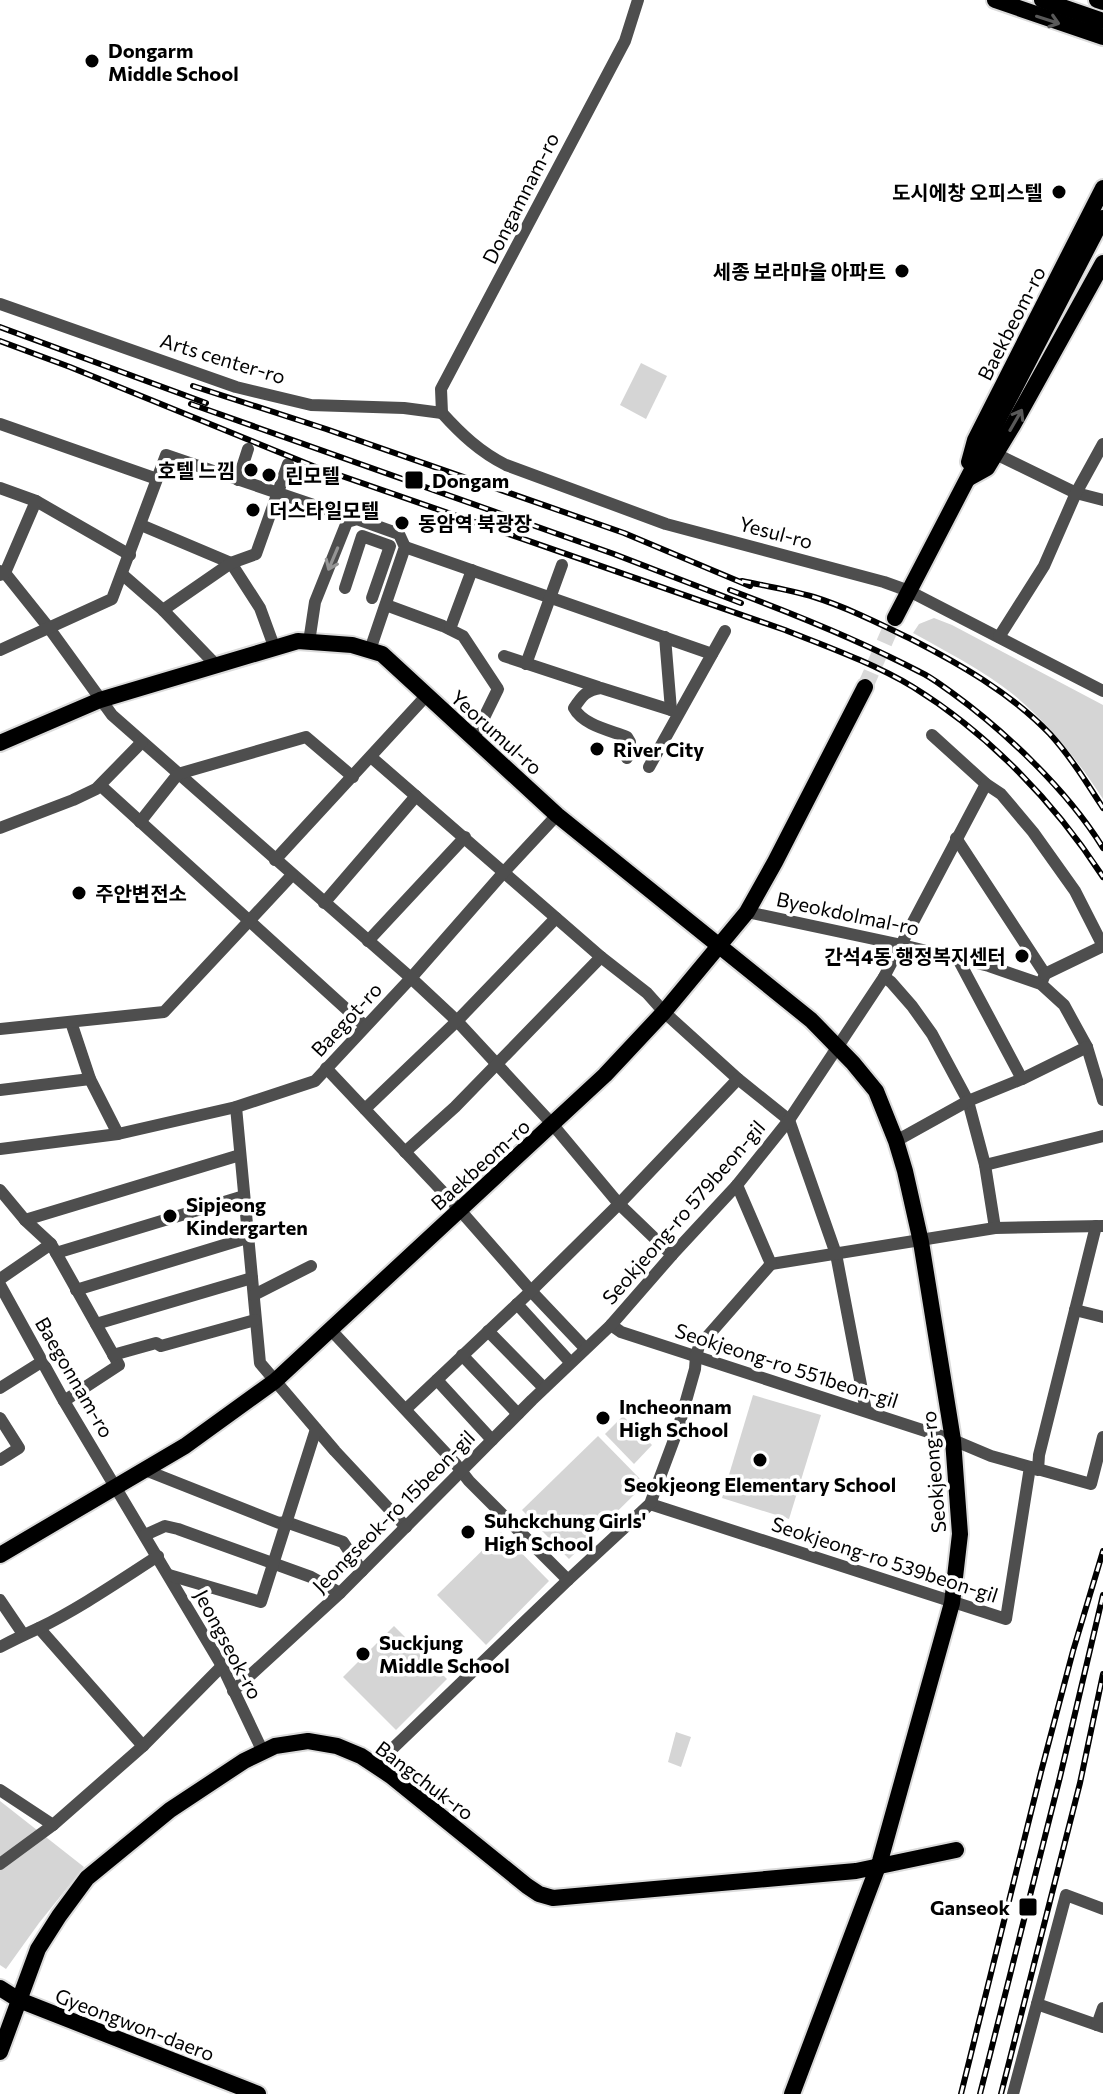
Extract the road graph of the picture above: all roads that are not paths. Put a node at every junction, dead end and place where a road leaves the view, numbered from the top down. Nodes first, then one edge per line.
1 (638, 0) edge
2 (995, 0) edge
3 (1042, 0) edge
4 (1097, 0) edge
5 (1103, 2) edge
6 (1103, 21) edge
7 (1103, 37) edge
8 (1103, 188) edge
9 (1103, 218) edge
10 (1103, 263) edge
11 (0, 304) edge
12 (442, 413) junction
13 (0, 424) edge
14 (1103, 444) edge
15 (248, 449) dead end
16 (996, 454) junction
17 (288, 464) dead end
18 (157, 479) junction
19 (968, 479) junction
20 (238, 480) junction
21 (0, 488) edge
22 (1076, 493) junction
23 (277, 494) junction
24 (1103, 500) edge
25 (36, 501) junction
26 (343, 515) dead end
27 (141, 525) junction
28 (343, 534) junction
29 (361, 540) junction
30 (405, 547) junction
31 (130, 555) junction
32 (231, 563) junction
33 (562, 565) dead end
34 (472, 570) junction
35 (381, 572) junction
36 (2, 573) edge
37 (123, 575) junction
38 (345, 588) dead end
39 (391, 590) junction
40 (909, 591) junction
41 (550, 597) junction
42 (372, 598) dead end
43 (386, 605) junction
44 (163, 610) junction
45 (895, 618) tunnel mouth
46 (49, 628) junction
47 (450, 629) junction
48 (725, 631) dead end
49 (665, 637) junction
50 (999, 637) junction
51 (309, 642) junction
52 (275, 649) junction
53 (0, 650) edge
54 (370, 650) junction
55 (712, 654) junction
56 (504, 656) dead end
57 (526, 664) junction
58 (216, 665) junction
59 (865, 687) tunnel mouth
60 (601, 688) junction
61 (1102, 690) edge
62 (427, 695) junction
63 (100, 700) junction
64 (675, 712) junction
65 (932, 735) dead end
66 (474, 738) junction
67 (142, 742) junction
68 (0, 743) edge
69 (371, 757) junction
70 (627, 758) dead end
71 (649, 767) dead end
72 (178, 774) junction
73 (353, 777) junction
74 (986, 784) junction
75 (101, 786) junction
76 (416, 796) junction
77 (557, 815) junction
78 (140, 822) junction
79 (1, 831) edge
80 (465, 837) junction
81 (956, 838) junction
82 (275, 860) junction
83 (504, 872) junction
84 (292, 875) junction
85 (324, 903) junction
86 (747, 912) junction
87 (556, 918) junction
88 (250, 921) junction
89 (368, 941) junction
90 (902, 945) junction
91 (718, 946) junction
92 (1103, 946) edge
93 (601, 957) junction
94 (958, 959) junction
95 (884, 977) junction
96 (411, 978) junction
97 (1043, 979) junction
98 (664, 1012) junction
99 (457, 1021) junction
100 (71, 1022) junction
101 (365, 1026) junction
102 (0, 1029) edge
103 (1087, 1047) junction
104 (838, 1048) junction
105 (497, 1063) junction
106 (326, 1068) junction
107 (90, 1079) junction
108 (738, 1079) junction
109 (1022, 1079) junction
110 (0, 1090) edge
111 (1103, 1100) edge
112 (968, 1101) junction
113 (236, 1107) junction
114 (365, 1109) junction
115 (789, 1120) junction
116 (553, 1125) junction
117 (118, 1134) junction
118 (1103, 1136) edge
119 (896, 1141) junction
120 (0, 1149) edge
121 (405, 1152) junction
122 (240, 1155) junction
123 (985, 1165) junction
124 (737, 1185) junction
125 (0, 1190) edge
126 (244, 1196) junction
127 (619, 1204) junction
128 (459, 1209) junction
129 (25, 1220) junction
130 (1099, 1226) edge
131 (995, 1228) junction
132 (247, 1238) junction
133 (921, 1242) junction
134 (53, 1248) junction
135 (836, 1254) junction
136 (672, 1255) junction
137 (771, 1264) junction
138 (311, 1266) dead end
139 (252, 1278) junction
140 (0, 1279) edge
141 (0, 1285) edge
142 (76, 1290) junction
143 (531, 1291) junction
144 (254, 1295) junction
145 (517, 1304) junction
146 (1075, 1310) junction
147 (1103, 1317) edge
148 (255, 1320) junction
149 (96, 1324) junction
150 (611, 1325) junction
151 (330, 1329) junction
152 (488, 1331) junction
153 (113, 1355) junction
154 (462, 1355) junction
155 (578, 1355) junction
156 (696, 1356) junction
157 (43, 1361) junction
158 (437, 1380) junction
159 (275, 1381) junction
160 (0, 1388) edge
161 (544, 1388) junction
162 (64, 1401) junction
163 (406, 1409) junction
164 (866, 1411) junction
165 (518, 1414) junction
166 (0, 1418) edge
167 (316, 1429) junction
168 (1103, 1437) edge
169 (492, 1440) junction
170 (953, 1440) junction
171 (0, 1460) edge
172 (1034, 1468) junction
173 (145, 1470) junction
174 (462, 1471) junction
175 (117, 1488) junction
176 (650, 1504) junction
177 (286, 1522) junction
178 (406, 1527) junction
179 (145, 1535) junction
180 (0, 1555) edge
181 (158, 1556) junction
182 (273, 1563) junction
183 (362, 1571) junction
184 (169, 1575) junction
185 (568, 1580) junction
186 (340, 1593) junction
187 (0, 1600) edge
188 (952, 1603) junction
189 (39, 1628) junction
190 (23, 1634) junction
191 (0, 1647) edge
192 (222, 1666) junction
193 (233, 1691) junction
194 (143, 1746) junction
195 (263, 1752) junction
196 (381, 1768) junction
197 (0, 1790) edge
198 (53, 1825) junction
199 (956, 1850) dead end
200 (0, 1864) edge
201 (878, 1867) junction
202 (1103, 1909) edge
203 (0, 1988) edge
204 (19, 2000) junction
205 (1037, 2004) junction
206 (1103, 2008) edge
207 (1100, 2026) edge
208 (0, 2052) edge
209 (258, 2094) edge
210 (792, 2094) edge
211 (1013, 2094) edge

1 - 12 street, Dongamnam-ro
2 -> 7 main road
3 - 6 main road
4 - 5 main road
8 - 19 main road, Baekbeom-ro
9 - 19 main road, Baekbeom-ro
16 -> 10 main road, Baekbeom-ro
11 - 12 street, Arts center-ro
12 - 40 street, Yesul-ro
13 - 18 street
14 - 22 street
15 - 20 street
16 - 19 main road, Baekbeom-ro
16 - 22 street
17 - 23 street
18 - 20 street
18 - 27 street
19 - 40 main road, Baekbeom-ro
20 - 23 street
21 - 25 street
22 - 24 street
22 - 50 street
23 - 26 street
23 - 32 street
25 - 31 street
25 - 36 street
27 - 31 street
27 - 32 street
28 - 29 street
28 - 30 street
28 -> 51 street
29 - 35 street
29 - 38 street
30 - 34 street
30 - 39 street
31 - 37 street
32 - 44 street
32 - 52 street
33 - 41 street
34 - 41 street
34 - 47 street
35 - 39 street
35 - 42 street
36 - 46 street
37 - 44 street
37 - 46 street
39 - 43 street
40 - 45 main road, Baekbeom-ro
40 - 50 street, Yesul-ro
41 - 49 street
41 - 57 street
43 - 47 street
43 - 54 street
44 - 58 street
46 - 53 street
46 - 63 street
47 - 66 street
48 - 55 street
49 - 55 street
49 - 64 street
50 - 61 street, Yesul-ro
51 - 52 main road, Yeorumul-ro
51 - 54 main road, Yeorumul-ro
52 - 58 main road, Yeorumul-ro
54 - 62 main road, Yeorumul-ro
55 - 64 street
56 - 57 street
57 - 60 street
58 - 63 main road, Yeorumul-ro
59 - 86 main road, Baekbeom-ro
60 - 64 street
60 - 70 street
62 - 66 main road, Yeorumul-ro
62 - 69 street
63 - 67 street
63 - 68 main road, Yeorumul-ro
64 - 71 street
65 - 74 street
66 - 77 main road, Yeorumul-ro
67 - 72 street
67 - 75 street
69 - 73 street
69 - 76 street
72 - 73 street
72 - 78 street
72 - 82 street
73 - 82 street
74 - 81 street, Seokjeong-ro 579beon-gil
74 - 92 street
75 - 78 street
75 - 79 street
76 - 80 street
76 - 85 street
77 - 83 street, Baegot-ro
77 - 91 main road, Yeorumul-ro
78 - 88 street
80 - 83 street
80 - 89 street
81 - 90 street, Seokjeong-ro 579beon-gil
81 - 97 street
82 - 84 street
83 - 87 street
83 - 96 street, Baegot-ro
84 - 85 street
84 - 88 street
85 - 89 street
86 - 90 street, Byeokdolmal-ro
86 - 91 main road, Baekbeom-ro
87 - 93 street
87 - 99 street
88 - 100 street
88 - 101 street
89 - 96 street
90 - 94 street, Byeokdolmal-ro
90 - 95 street, Seokjeong-ro 579beon-gil
91 - 98 main road, Baekbeom-ro
91 - 104 main road, Seokjeong-ro
92 - 97 street
93 - 98 street
93 - 105 street
94 - 97 street, Byeokdolmal-ro
94 - 109 street
95 - 104 street, Seokjeong-ro 579beon-gil
95 - 112 street
96 - 99 street
96 - 101 street, Baegot-ro
97 - 103 street, Byeokdolmal-ro
98 - 108 street
98 - 116 main road, Baekbeom-ro
99 - 105 street
99 - 114 street
100 - 102 street
100 - 107 street
101 - 106 street, Baegot-ro
103 - 109 street
103 - 111 street, Byeokdolmal-ro
104 - 115 street, Seokjeong-ro 579beon-gil
104 - 119 main road, Seokjeong-ro
105 - 116 street
105 - 121 street
106 - 113 street, Baegot-ro
106 - 114 street
107 - 110 street
107 - 117 street
108 - 115 street
108 - 127 street
109 - 112 street
112 - 119 street
112 - 123 street
113 - 117 street, Baegot-ro
113 - 122 street
114 - 121 street
115 - 124 street, Seokjeong-ro 579beon-gil
115 - 135 street
116 - 127 street
116 - 128 main road, Baekbeom-ro
117 - 120 street, Baegot-ro
118 - 123 street
119 - 133 main road, Seokjeong-ro
121 - 128 street
122 - 126 street
122 - 129 street
123 - 131 street
124 - 136 street, Seokjeong-ro 579beon-gil
124 - 137 street
125 - 129 street
126 - 132 street
126 - 134 street
127 - 136 street
127 - 143 street
128 - 143 street
128 - 151 main road, Baekbeom-ro
129 - 134 street
130 - 131 street
130 - 146 street
131 - 133 street
132 - 139 street
132 - 142 street
133 - 135 street
133 - 170 main road, Seokjeong-ro
134 - 140 street
134 - 142 street
135 - 137 street
135 - 164 street
136 - 150 street, Seokjeong-ro 579beon-gil
137 - 156 street
138 - 144 street
139 - 144 street
139 - 149 street
141 - 157 street, Baegonnam-ro
142 - 149 street
143 - 145 street
143 - 155 street
144 - 148 street
145 - 152 street
145 - 155 street
146 - 147 street
146 - 172 street
148 - 153 street
148 - 159 street
149 - 153 street
150 - 155 street, Seokjeong-ro 579beon-gil
150 - 156 street, Seokjeong-ro 551beon-gil
151 - 159 main road, Baekbeom-ro
151 - 163 street
152 - 154 street
152 - 161 street
153 - 162 street
154 - 158 street
154 - 165 street
155 - 161 street, Jeongseok-ro 15beon-gil
156 - 164 street, Seokjeong-ro 551beon-gil
156 - 176 street
157 - 160 street
157 - 162 street, Baegonnam-ro
158 - 163 street
158 - 169 street
159 - 167 street
159 - 173 main road, Baekbeom-ro
161 - 165 street, Jeongseok-ro 15beon-gil
162 - 175 street, Baegonnam-ro
163 - 174 street
164 - 170 street, Seokjeong-ro 551beon-gil
165 - 169 street, Jeongseok-ro 15beon-gil
166 - 171 street
167 - 177 street
167 - 178 street
168 - 172 street, Seokjeong-ro 551beon-gil
169 - 174 street, Jeongseok-ro 15beon-gil
170 - 172 street, Seokjeong-ro 551beon-gil
170 - 188 main road, Seokjeong-ro
172 - 188 street, Seokjeong-ro 539beon-gil
173 - 175 main road, Baekbeom-ro
173 - 177 street
174 - 178 street, Jeongseok-ro 15beon-gil
174 - 185 street
175 - 179 street, Jeongseok-ro
175 - 180 main road, Baekbeom-ro
176 - 185 street
176 - 188 street, Seokjeong-ro 539beon-gil
177 - 182 street
177 - 183 street
178 - 183 street, Jeongseok-ro 15beon-gil
179 - 181 street, Jeongseok-ro
179 - 182 street
181 - 184 street, Jeongseok-ro
181 - 189 street
182 - 184 street
182 - 186 street
183 - 186 street, Jeongseok-ro 15beon-gil
184 - 192 street, Jeongseok-ro
185 - 196 street
186 - 193 street, Jeongseok-ro 15beon-gil
187 - 190 street
188 - 201 main road, Seokjeong-ro
189 - 190 street
189 - 194 street
190 - 191 street
192 - 193 street, Jeongseok-ro
192 - 194 street
193 - 195 street, Jeongseok-ro
194 - 198 street
195 - 196 main road, Bangchuk-ro
195 - 204 main road, Bangchuk-ro
196 - 201 main road, Bangchuk-ro
197 - 198 street
198 - 200 street
199 - 201 main road, Bangchuk-ro
201 - 210 main road, Seokjeong-ro
202 - 205 street
203 - 204 main road, Gyeongwon-daero
204 - 208 main road, Bangchuk-ro
204 - 209 main road, Gyeongwon-daero
205 - 207 street
205 - 211 street
206 - 207 street

